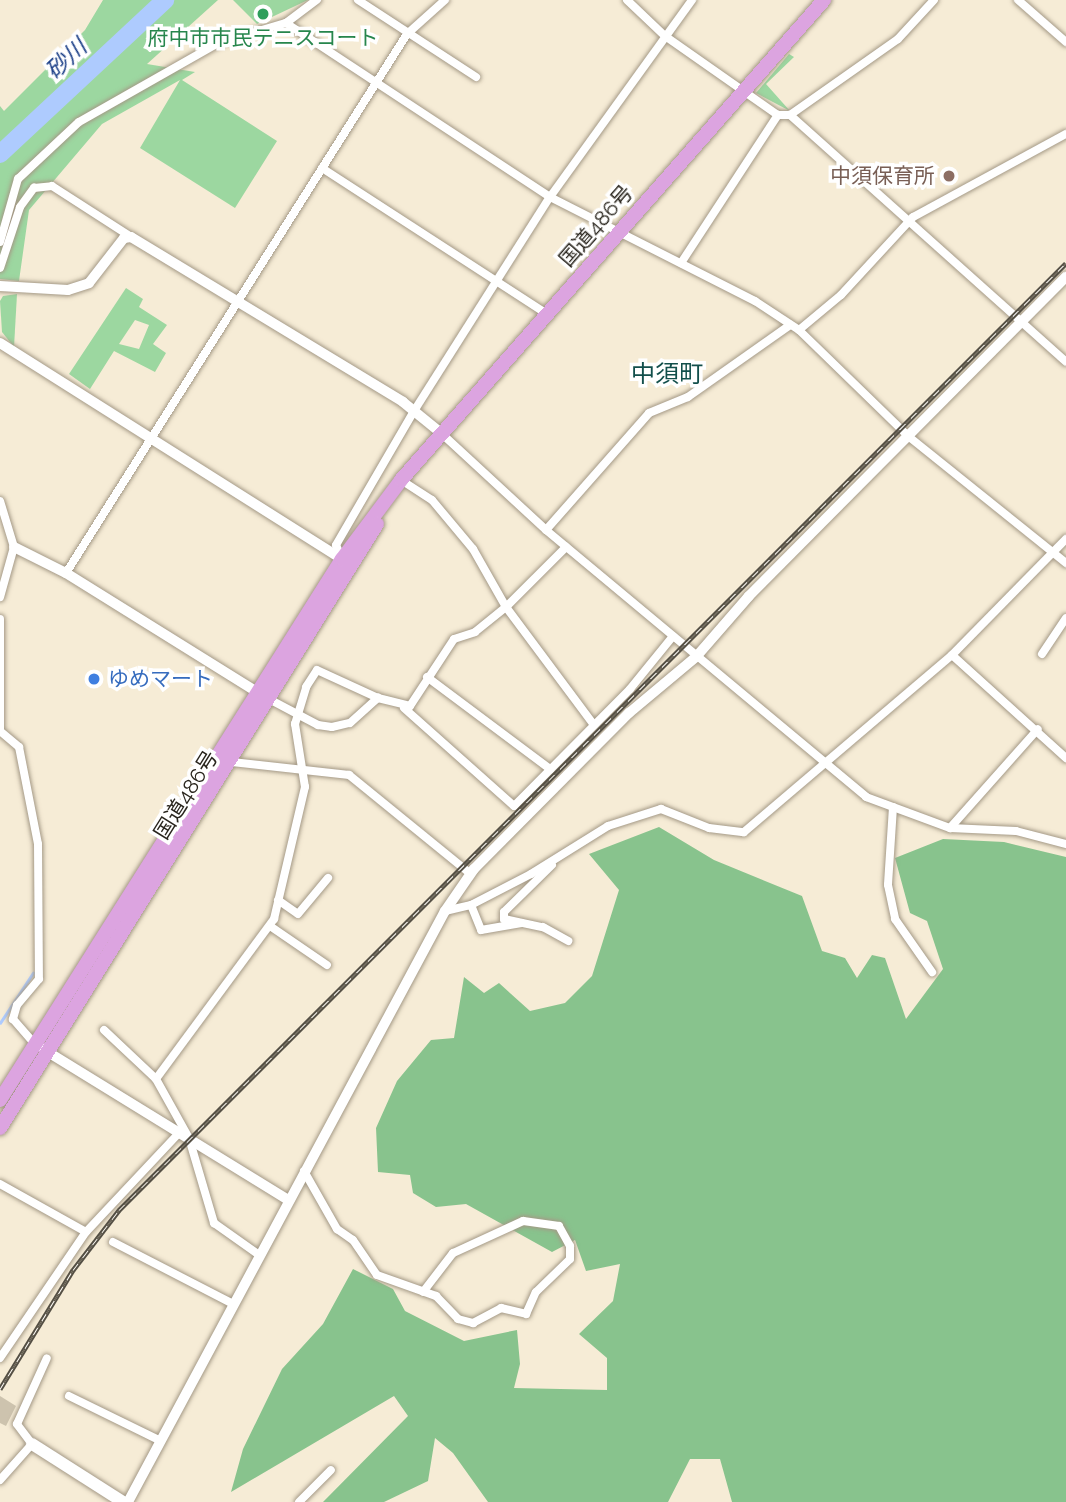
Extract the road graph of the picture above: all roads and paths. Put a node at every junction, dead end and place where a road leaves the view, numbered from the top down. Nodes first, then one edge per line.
1 (317, 0) edge
2 (358, 0) edge
3 (445, 0) edge
4 (627, 0) edge
5 (692, 0) edge
6 (824, 0) edge
7 (934, 0) edge
8 (1018, 0) edge
9 (286, 23) junction
10 (407, 34) junction
11 (665, 36) junction
12 (1066, 42) edge
13 (476, 77) dead end
14 (377, 82) junction
15 (745, 92) junction
16 (778, 115) junction
17 (790, 115) junction
18 (1066, 134) edge
19 (322, 168) junction
20 (550, 197) junction
21 (910, 222) junction
22 (617, 232) junction
23 (131, 237) junction
24 (0, 242) edge
25 (681, 263) junction
26 (0, 268) edge
27 (1066, 277) edge
28 (498, 279) junction
29 (0, 286) edge
30 (237, 302) junction
31 (547, 314) junction
32 (1021, 323) junction
33 (790, 325) junction
34 (799, 330) junction
35 (0, 343) edge
36 (1066, 362) edge
37 (414, 411) junction
38 (440, 433) junction
39 (908, 436) junction
40 (152, 437) junction
41 (401, 480) junction
42 (0, 501) edge
43 (546, 530) junction
44 (1066, 539) edge
45 (14, 547) junction
46 (566, 547) junction
47 (1053, 551) junction
48 (348, 563) junction
49 (1066, 563) edge
50 (66, 573) junction
51 (0, 597) edge
52 (506, 607) junction
53 (1066, 618) edge
54 (0, 619) edge
55 (673, 636) junction
56 (3, 642) junction
57 (1042, 654) dead end
58 (951, 655) junction
59 (696, 657) junction
60 (0, 660) edge
61 (427, 677) junction
62 (257, 692) junction
63 (378, 698) junction
64 (271, 701) junction
65 (404, 708) junction
66 (300, 715) junction
67 (594, 725) junction
68 (1038, 729) junction
69 (0, 731) edge
70 (1066, 758) edge
71 (232, 762) junction
72 (830, 763) junction
73 (302, 766) junction
74 (550, 769) junction
75 (892, 807) junction
76 (950, 828) junction
77 (1065, 845) edge
78 (554, 859) junction
79 (471, 874) junction
80 (328, 878) dead end
81 (278, 900) junction
82 (471, 905) junction
83 (445, 911) junction
84 (521, 923) junction
85 (270, 926) junction
86 (568, 941) dead end
87 (327, 965) dead end
88 (932, 972) dead end
89 (104, 1030) dead end
90 (35, 1044) junction
91 (48, 1052) junction
92 (156, 1079) junction
93 (0, 1100) edge
94 (0, 1128) edge
95 (185, 1135) junction
96 (304, 1171) junction
97 (0, 1184) edge
98 (288, 1200) junction
99 (86, 1232) junction
100 (113, 1242) dead end
101 (259, 1255) junction
102 (423, 1292) junction
103 (233, 1304) junction
104 (0, 1357) edge
105 (47, 1358) dead end
106 (69, 1396) dead end
107 (161, 1441) junction
108 (32, 1444) junction
109 (331, 1470) dead end
110 (0, 1480) edge
111 (125, 1502) edge
112 (299, 1502) edge

1 - 9 street
2 - 10 street
3 - 10 street
4 - 11 street
5 - 11 street
6 - 15 highway, 国道486号
7 - 17 street
8 - 12 street
9 - 14 street
9 - 24 street
10 - 13 street
10 - 14 street
11 - 15 street
11 - 20 street
14 - 19 street
14 - 20 street
15 - 16 street
15 - 22 highway, 国道486号
16 - 17 street
16 - 25 street
17 - 21 street
18 - 21 street
19 - 28 street
19 - 30 street
20 - 22 street
20 - 28 street
21 - 32 street
21 - 34 street
22 - 25 street
22 - 31 highway, 国道486号
23 - 26 street
23 - 29 street
23 - 30 street
25 - 33 street
27 - 32 street
28 - 31 street
28 - 37 street
30 - 37 street
30 - 40 street
31 - 38 highway, 国道486号
32 - 36 street
32 - 39 street
33 - 34 street
33 - 43 street
34 - 39 street
35 - 40 street
37 - 38 street
37 - 48 street
38 - 41 highway, 国道486号
38 - 43 street
39 - 47 street
39 - 59 street
40 - 48 street
40 - 50 street
41 - 48 highway, 国道486号
41 - 52 street
42 - 45 street
43 - 46 street
44 - 47 street
45 - 50 street
45 - 51 street
46 - 52 street
46 - 55 street
47 - 49 street
47 - 58 street
48 - 62 highway, 国道486号
48 - 64 highway, 国道486号
50 - 62 street
52 - 61 street
52 - 67 street
53 - 57 street
54 - 56 street
55 - 59 street
55 - 67 street
56 - 60 street
56 - 69 street
58 - 68 street
58 - 72 street
59 - 72 street
59 - 79 street
61 - 65 street
61 - 74 street
62 - 64 street
62 - 90 highway, 国道486号
63 - 65 street
63 - 66 street
63 - 66 street
64 - 66 street
64 - 71 highway, 国道486号
65 - 74 street
66 - 73 street
67 - 74 street
68 - 70 street
68 - 76 street
69 - 90 street
71 - 73 street
71 - 91 highway, 国道486号
72 - 75 street
72 - 78 street
73 - 79 street
73 - 81 street
75 - 76 street
75 - 88 street
76 - 77 street
78 - 82 street
78 - 84 street
79 - 83 street
80 - 81 street
81 - 85 street
82 - 83 street
82 - 84 street
83 - 96 street
84 - 86 street
85 - 87 street
85 - 92 street
89 - 92 street
90 - 91 street
90 - 93 highway, 国道486号
91 - 94 highway, 国道486号
91 - 95 street
92 - 95 street
95 - 98 street
95 - 99 street
95 - 101 street
96 - 98 street
96 - 102 street
97 - 99 street
98 - 101 street
99 - 104 street
100 - 103 street
101 - 103 street
102 - 102 street
103 - 107 street
105 - 108 street
106 - 107 street
107 - 111 street
108 - 110 street
108 - 111 main road
109 - 112 street

